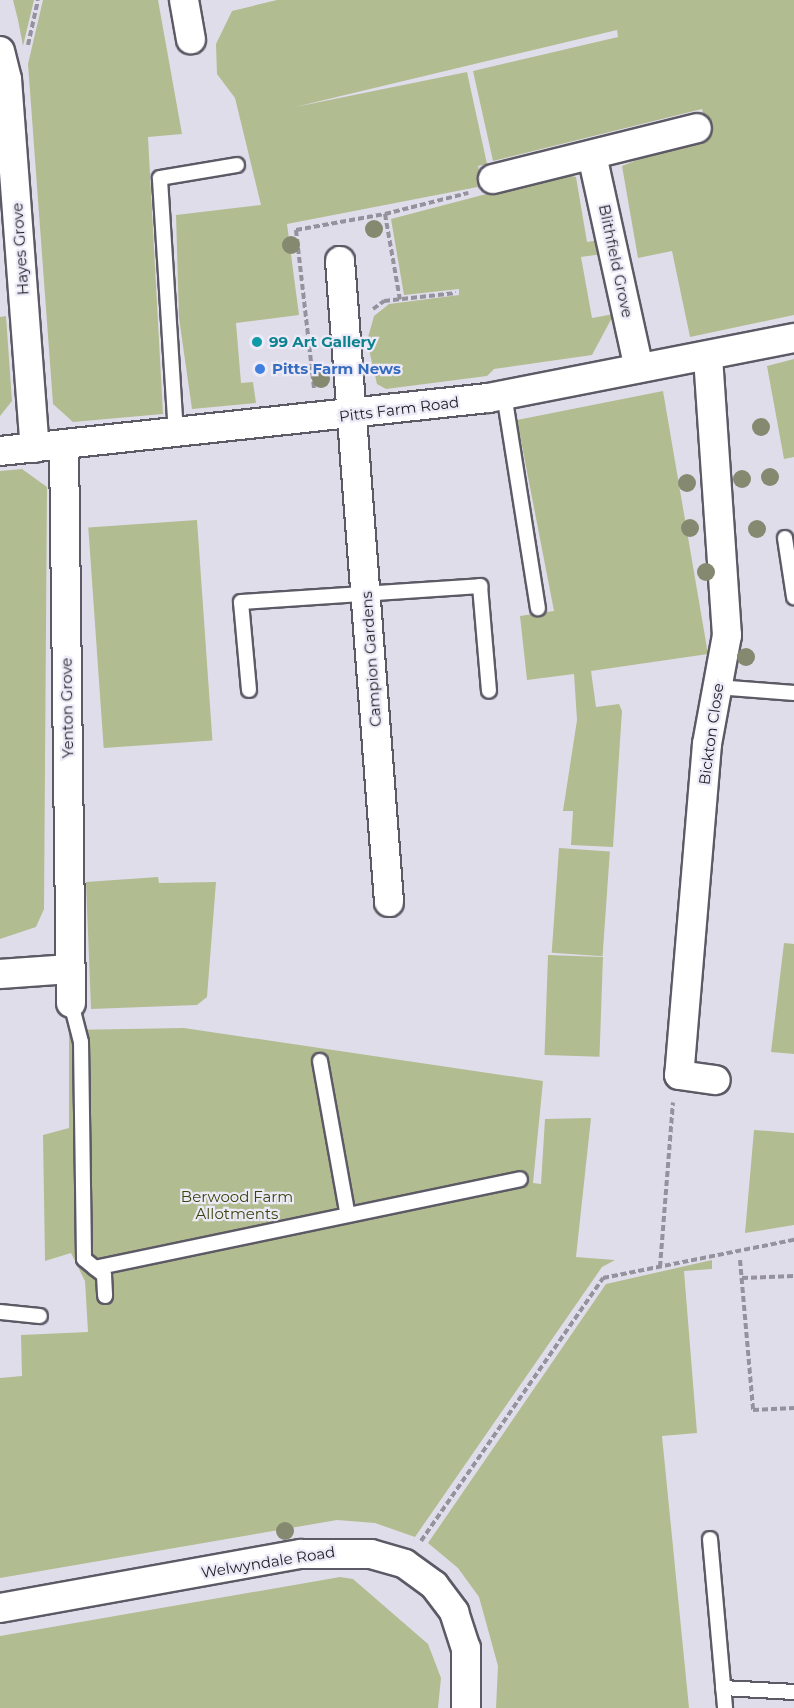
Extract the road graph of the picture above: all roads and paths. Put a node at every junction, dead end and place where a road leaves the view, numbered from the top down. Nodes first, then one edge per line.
1 (184, 0) edge
2 (192, 39) dead end
3 (0, 51) edge
4 (697, 128) dead end
5 (592, 155) junction
6 (237, 165) dead end
7 (494, 179) joint
8 (385, 214) dead end
9 (339, 261) dead end
10 (456, 293) dead end
11 (370, 315) dead end
12 (794, 338) edge
13 (708, 357) junction
14 (639, 368) junction
15 (504, 394) junction
16 (352, 416) junction
17 (176, 434) junction
18 (64, 446) junction
19 (35, 448) junction
20 (0, 451) edge
21 (785, 538) dead end
22 (365, 591) junction
23 (794, 597) edge
24 (538, 608) dead end
25 (717, 687) junction
26 (249, 690) dead end
27 (489, 691) dead end
28 (794, 693) edge
29 (389, 902) dead end
30 (70, 969) junction
31 (0, 974) edge
32 (71, 1003) joint
33 (320, 1061) dead end
34 (679, 1075) junction
35 (716, 1080) dead end
36 (520, 1179) dead end
37 (347, 1211) junction
38 (794, 1239) edge
39 (740, 1260) dead end
40 (660, 1267) junction
41 (95, 1268) junction
42 (794, 1276) edge
43 (742, 1278) junction
44 (105, 1296) dead end
45 (0, 1312) edge
46 (40, 1316) dead end
47 (794, 1408) edge
48 (710, 1539) dead end
49 (405, 1564) junction
50 (0, 1608) edge
51 (723, 1688) junction
52 (794, 1692) edge
53 (466, 1708) edge
54 (725, 1708) edge

1 - 2 street
3 - 19 street, Hayes Grove
4 - 5 street
5 - 7 street
5 - 14 street, Blithfield Grove
6 - 17 lane
7 - 8 path
9 - 16 street, Campion Gardens
10 - 11 path
12 - 13 street, Pitts Farm Road
13 - 14 street, Pitts Farm Road
13 - 25 street, Bickton Close
14 - 15 street, Pitts Farm Road
15 - 16 street, Pitts Farm Road
15 - 24 lane
16 - 17 street, Pitts Farm Road
16 - 22 street, Campion Gardens
17 - 18 street, Pitts Farm Road
18 - 19 street, Pitts Farm Road
18 - 30 street, Yenton Grove
19 - 20 street, Pitts Farm Road
21 - 23 lane
22 - 26 lane
22 - 27 lane
22 - 29 street, Campion Gardens
25 - 28 lane
25 - 34 street, Bickton Close
30 - 31 street
30 - 32 street, Yenton Grove
32 - 41 lane
33 - 37 lane
34 - 35 street
34 - 40 path
36 - 37 lane
37 - 41 lane
38 - 40 path
39 - 43 path
40 - 49 path
41 - 44 lane
42 - 43 path
43 - 47 path
45 - 46 lane
48 - 51 lane
49 - 50 street, Welwyndale Road
49 - 53 street, Welwyndale Road
51 - 52 lane
51 - 54 lane

